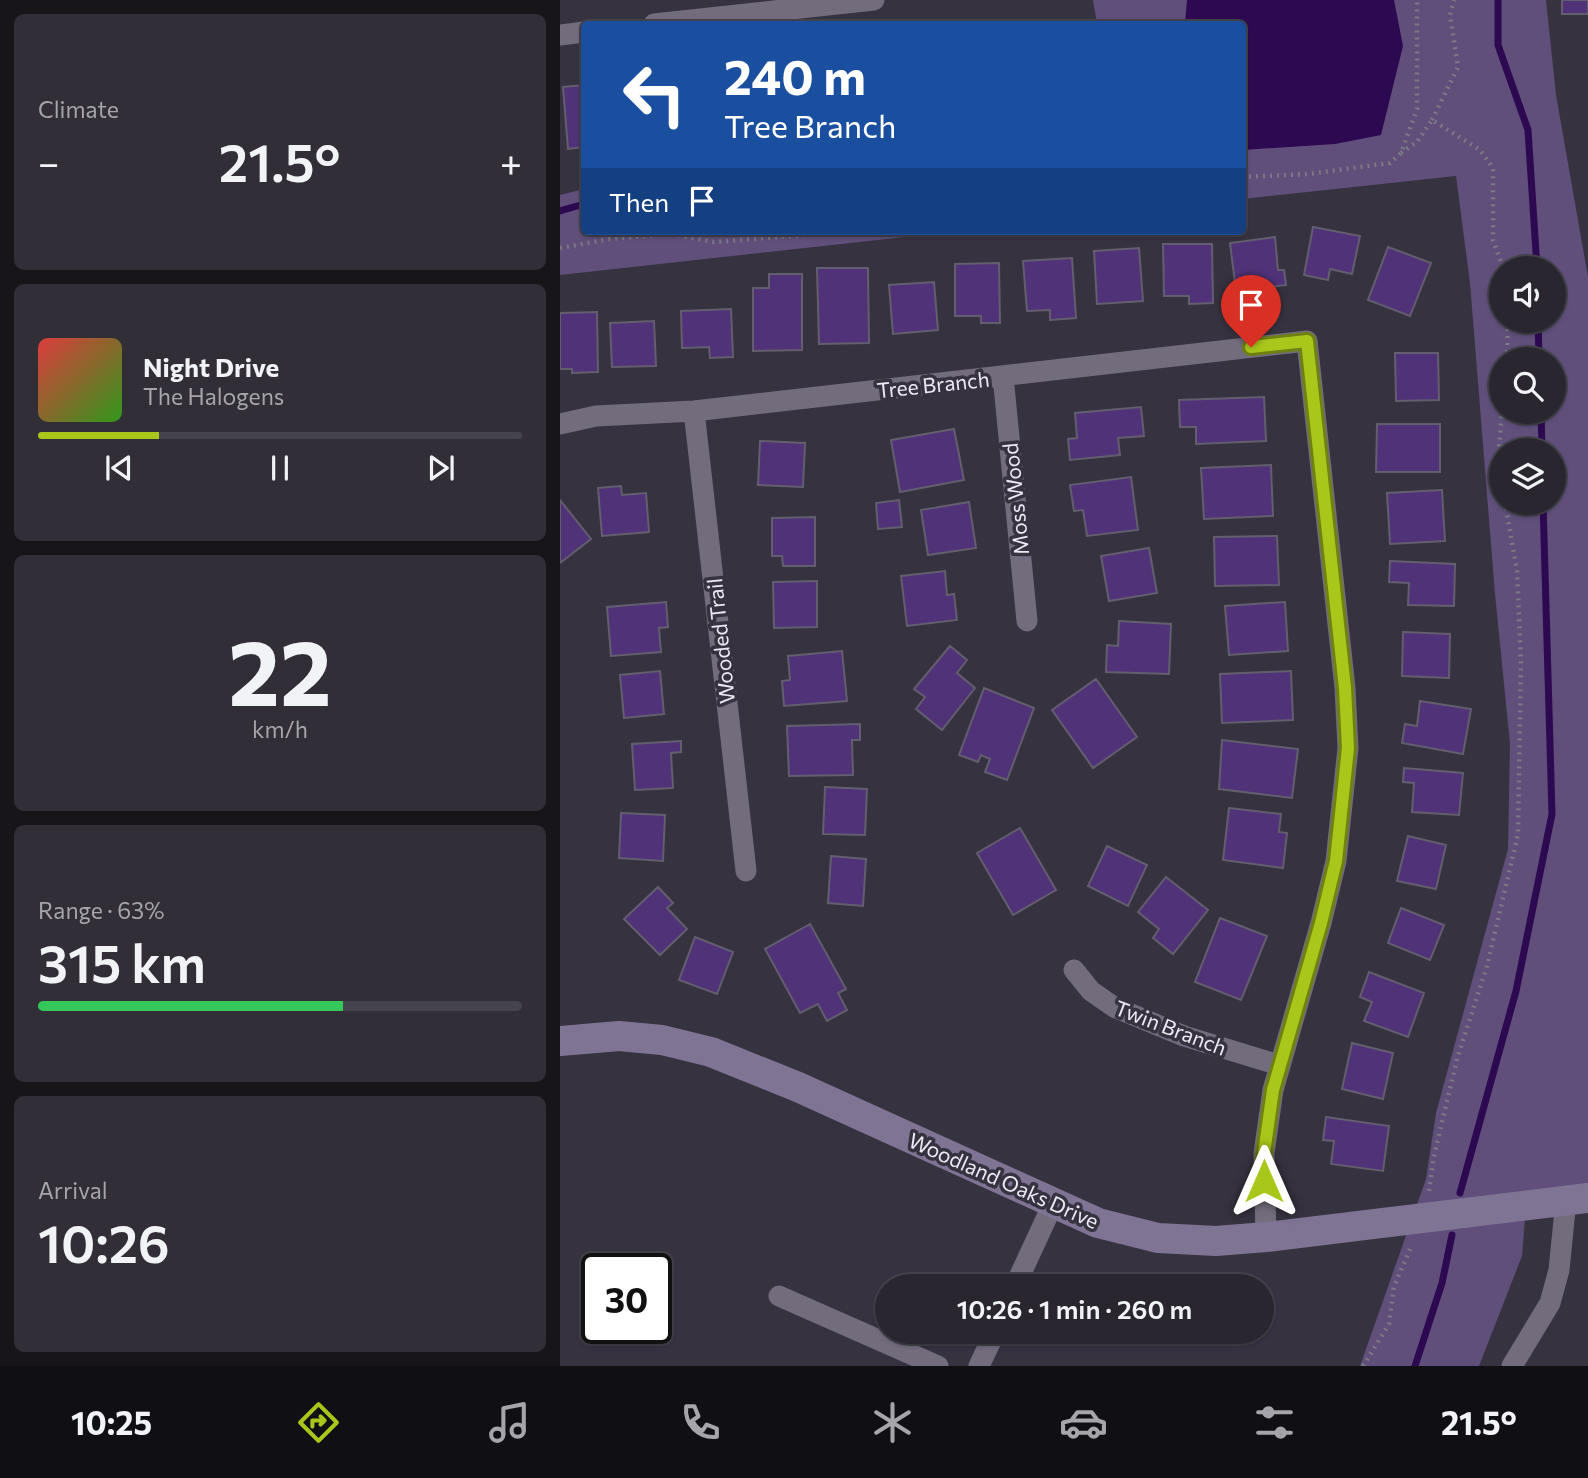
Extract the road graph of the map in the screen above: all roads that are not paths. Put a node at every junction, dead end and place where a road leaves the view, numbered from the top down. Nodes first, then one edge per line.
1 (874, 0) edge
2 (682, 21) edge
3 (581, 32) edge
4 (560, 35) edge
5 (1003, 376) junction
6 (694, 411) junction
7 (560, 424) edge
8 (1027, 621) dead end
9 (746, 871) dead end
10 (1074, 970) dead end
11 (560, 1041) edge
12 (1279, 1065) junction
13 (1577, 1199) edge
14 (1052, 1204) junction
15 (1266, 1237) junction
16 (1020, 1274) edge
17 (779, 1296) dead end
18 (989, 1344) edge
19 (938, 1366) edge
20 (979, 1366) edge
21 (1512, 1366) edge

1 - 2 street
3 - 4 street
5 - 6 street, Tree Branch
5 - 8 street, Moss Wood
5 - 12 street, Tree Branch
6 - 7 street, Tree Branch
6 - 9 street, Wooded Trail
10 - 12 street, Twin Branch
11 - 14 street, Woodland Oaks Drive
12 - 15 street
13 - 15 street, Woodland Oaks Drive
13 - 21 street
14 - 15 street, Woodland Oaks Drive
14 - 16 street
17 - 19 street
18 - 20 street

